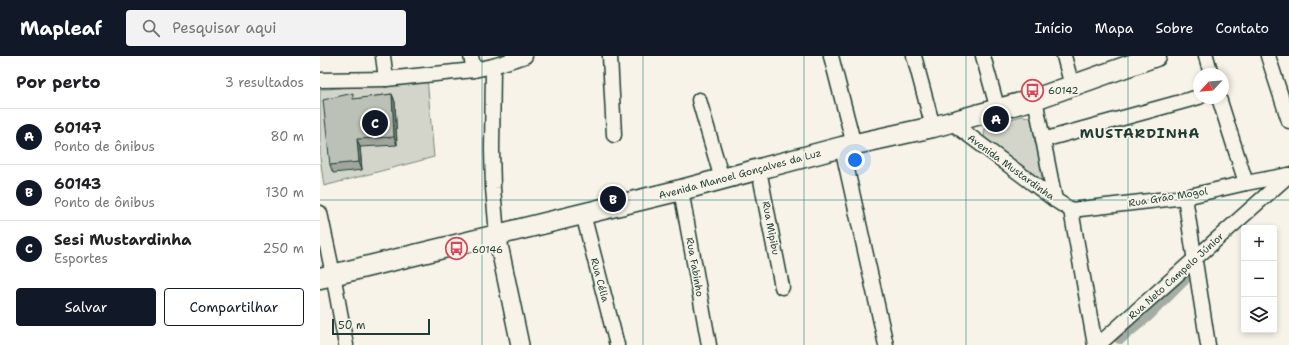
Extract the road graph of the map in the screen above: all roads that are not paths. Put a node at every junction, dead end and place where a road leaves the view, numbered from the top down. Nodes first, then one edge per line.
1 (382, 56) edge
2 (471, 56) edge
3 (525, 56) edge
4 (610, 56) edge
5 (831, 56) edge
6 (914, 56) edge
7 (983, 56) edge
8 (1064, 56) edge
9 (1156, 56) edge
10 (1206, 56) edge
11 (1268, 56) edge
12 (493, 66) junction
13 (1209, 68) edge
14 (474, 70) junction
15 (386, 79) junction
16 (320, 80) edge
17 (1072, 86) junction
18 (1035, 99) junction
19 (1193, 99) edge
20 (699, 100) dead end
21 (1221, 104) edge
22 (998, 110) junction
23 (1289, 121) edge
24 (942, 125) junction
25 (614, 135) dead end
26 (1043, 140) junction
27 (848, 146) junction
28 (759, 170) junction
29 (1289, 175) edge
30 (722, 179) junction
31 (1246, 183) junction
32 (681, 190) junction
33 (1185, 197) junction
34 (1055, 200) junction
35 (1071, 210) junction
36 (320, 213) edge
37 (583, 214) junction
38 (497, 235) junction
39 (1195, 260) junction
40 (326, 276) edge
41 (782, 287) dead end
42 (346, 345) edge
43 (520, 345) edge
44 (617, 345) edge
45 (709, 345) edge
46 (886, 345) edge
47 (1095, 345) edge
48 (1098, 345) edge
49 (1208, 345) edge

1 - 15 street
2 - 14 street
3 - 12 street
4 - 25 street
5 - 27 street
6 - 24 street
7 - 22 street
8 - 17 street
9 - 17 main road, Avenida Manoel Gonçalves da Luz
10 - 13 street
11 - 23 street
12 - 14 street
12 - 38 street
14 - 15 street
15 - 16 street
17 - 18 main road, Avenida Manoel Gonçalves da Luz
18 - 22 main road, Avenida Manoel Gonçalves da Luz
18 - 26 street
19 - 26 street
20 - 30 street
21 - 31 street
22 - 24 main road, Avenida Manoel Gonçalves da Luz
24 - 27 main road, Avenida Manoel Gonçalves da Luz
24 - 34 street, Avenida Mustardinha
26 - 34 street
27 - 28 main road, Avenida Manoel Gonçalves da Luz
27 - 46 street
28 - 30 main road, Avenida Manoel Gonçalves da Luz
28 - 41 street, Rua Mipibu
29 - 31 street, Rua Grão Mogol
29 - 39 street, Rua Neto Campelo Júnior
30 - 32 main road, Avenida Manoel Gonçalves da Luz
31 - 33 street, Rua Grão Mogol
32 - 37 main road, Avenida Manoel Gonçalves da Luz
32 - 45 street, Rua Fabinho
33 - 35 street, Rua Grão Mogol
33 - 39 street
34 - 35 street, Avenida Mustardinha
35 - 47 street
36 - 40 street
37 - 38 main road, Avenida Manoel Gonçalves da Luz
37 - 44 street, Rua Célia
38 - 40 main road, Avenida Manoel Gonçalves da Luz
38 - 43 street
39 - 48 street, Rua Neto Campelo Júnior
39 - 49 street
40 - 42 street

